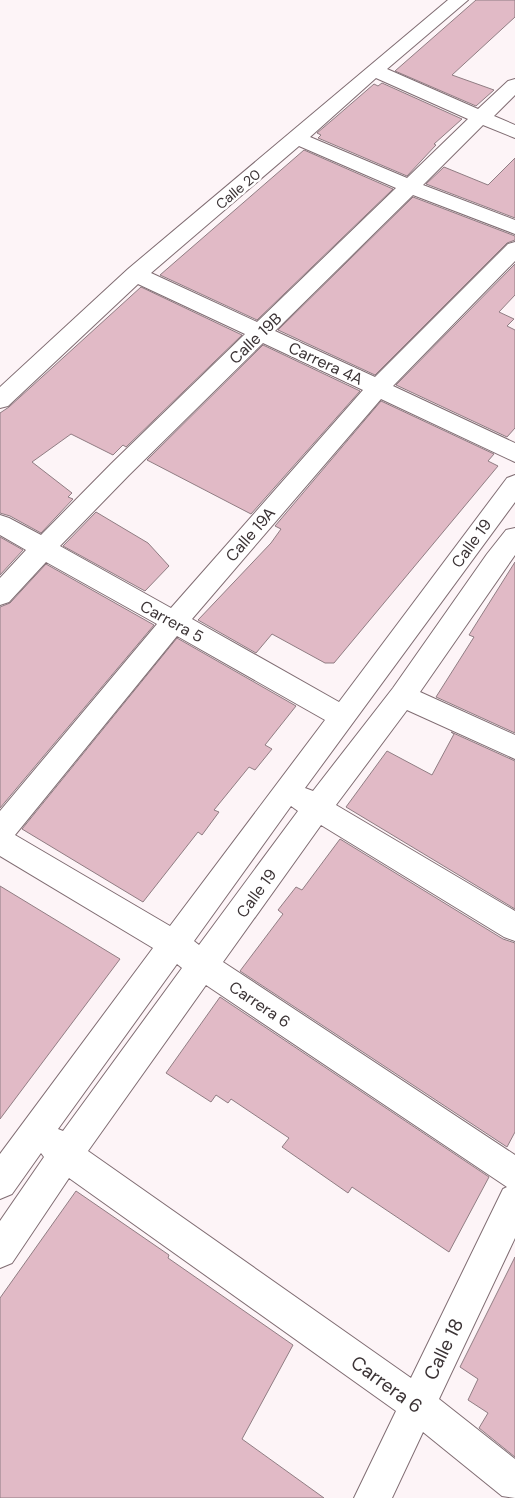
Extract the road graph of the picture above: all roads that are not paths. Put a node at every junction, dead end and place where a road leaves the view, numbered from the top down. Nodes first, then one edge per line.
1 (459, 0) edge
2 (374, 70) junction
3 (515, 85) edge
4 (481, 116) junction
5 (515, 132) edge
6 (297, 138) junction
7 (411, 187) junction
8 (515, 226) edge
9 (515, 249) edge
10 (136, 274) junction
11 (260, 332) junction
12 (10, 386) edge
13 (378, 388) junction
14 (0, 400) edge
15 (515, 452) edge
16 (515, 484) edge
17 (0, 524) edge
18 (515, 537) edge
19 (43, 548) junction
20 (505, 565) edge
21 (0, 594) edge
22 (174, 622) junction
23 (402, 696) junction
24 (343, 717) junction
25 (515, 747) edge
26 (287, 790) junction
27 (317, 808) junction
28 (0, 832) edge
29 (0, 841) edge
30 (515, 927) edge
31 (175, 945) junction
32 (204, 966) junction
33 (39, 1130) junction
34 (65, 1155) junction
35 (515, 1174) edge
36 (0, 1182) edge
37 (515, 1201) edge
38 (0, 1251) edge
39 (416, 1404) junction
40 (515, 1483) edge
41 (373, 1498) edge

1 - 2 street, Calle 20
2 - 4 street
2 - 6 street, Calle 20
3 - 4 street, Calle 19B
4 - 5 street
4 - 7 street, Calle 19B
6 - 7 street
6 - 10 street, Calle 20
7 - 8 street
7 - 11 street, Calle 19B
9 - 13 street, Calle 19A
10 - 11 street, Carrera 4A
10 - 12 street, Calle 20
11 - 13 street, Carrera 4A
11 - 19 street, Calle 19B
12 - 14 street, Calle 20
13 - 15 street, Carrera 4A
13 - 22 street, Calle 19A
16 - 24 street, Calle 19
17 - 19 street, Carrera 5
18 - 20 street, Calle 19
19 - 21 street, Calle 19B
19 - 22 street, Carrera 5
20 - 23 street, Calle 19
22 - 24 street, Carrera 5
22 - 28 street, Calle 19A
23 - 25 street
23 - 27 street, Calle 19
24 - 26 street, Calle 19
26 - 27 street
26 - 31 street, Calle 19
27 - 30 street
27 - 32 street, Calle 19
29 - 31 street, Carrera 6
31 - 32 street, Carrera 6
31 - 33 street, Calle 19
32 - 34 street, Calle 19
32 - 35 street, Carrera 6
33 - 34 street, Carrera 6
33 - 36 street, Calle 19
34 - 38 street, Calle 19
34 - 39 street, Carrera 6
37 - 39 street, Calle 18
39 - 40 street, Carrera 6
39 - 41 street, Calle 18

